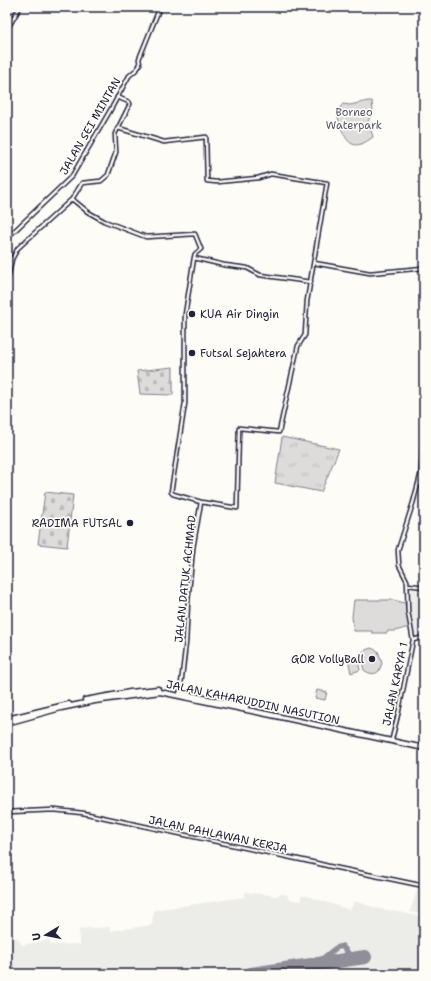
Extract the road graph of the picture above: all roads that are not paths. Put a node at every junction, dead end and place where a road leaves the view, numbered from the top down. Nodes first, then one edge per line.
1 (20, 7) edge
2 (160, 7) edge
3 (7, 29) edge
4 (117, 97) junction
5 (118, 128) junction
6 (72, 199) junction
7 (7, 238) edge
8 (7, 257) edge
9 (194, 258) junction
10 (12, 259) junction
11 (313, 263) junction
12 (424, 268) edge
13 (311, 282) junction
14 (7, 283) edge
15 (424, 422) edge
16 (418, 484) junction
17 (424, 484) edge
18 (201, 502) junction
19 (408, 585) junction
20 (424, 587) edge
21 (424, 637) edge
22 (413, 640) junction
23 (180, 693) junction
24 (207, 700) junction
25 (78, 703) junction
26 (7, 719) edge
27 (7, 723) edge
28 (392, 739) junction
29 (417, 746) junction
30 (424, 747) edge
31 (7, 812) edge
32 (424, 886) edge

1 - 3 main road
2 - 4 street, JALAN SEI MINTAN
4 - 5 street
4 - 7 street, JALAN SEI MINTAN
5 - 6 street
5 - 11 street
6 - 9 street
6 - 10 street
8 - 10 street
9 - 13 street
9 - 18 street, JALAN DATUK ACHMAD
10 - 14 street
11 - 12 street
11 - 13 street
13 - 18 street
15 - 16 street, JALAN KARYA 1
16 - 17 street
16 - 19 street, JALAN KARYA 1
18 - 23 street, JALAN DATUK ACHMAD
19 - 20 street
19 - 22 street, JALAN KARYA 1
21 - 22 street
22 - 28 street, JALAN KARYA 1
23 - 24 highway, JALAN KAHARUDDIN NASUTION
23 - 25 highway, JALAN KAHARUDDIN NASUTION
24 - 25 highway, JALAN KAHARUDDIN NASUTION
24 - 28 highway, JALAN KAHARUDDIN NASUTION
24 - 29 highway, JALAN KAHARUDDIN NASUTION
25 - 26 highway, JALAN KAHARUDDIN NASUTION
25 - 27 highway, JALAN KAHARUDDIN NASUTION
28 - 29 highway, JALAN KAHARUDDIN NASUTION
29 - 30 highway, JALAN KAHARUDDIN NASUTION
31 - 32 street, JALAN PAHLAWAN KERJA

